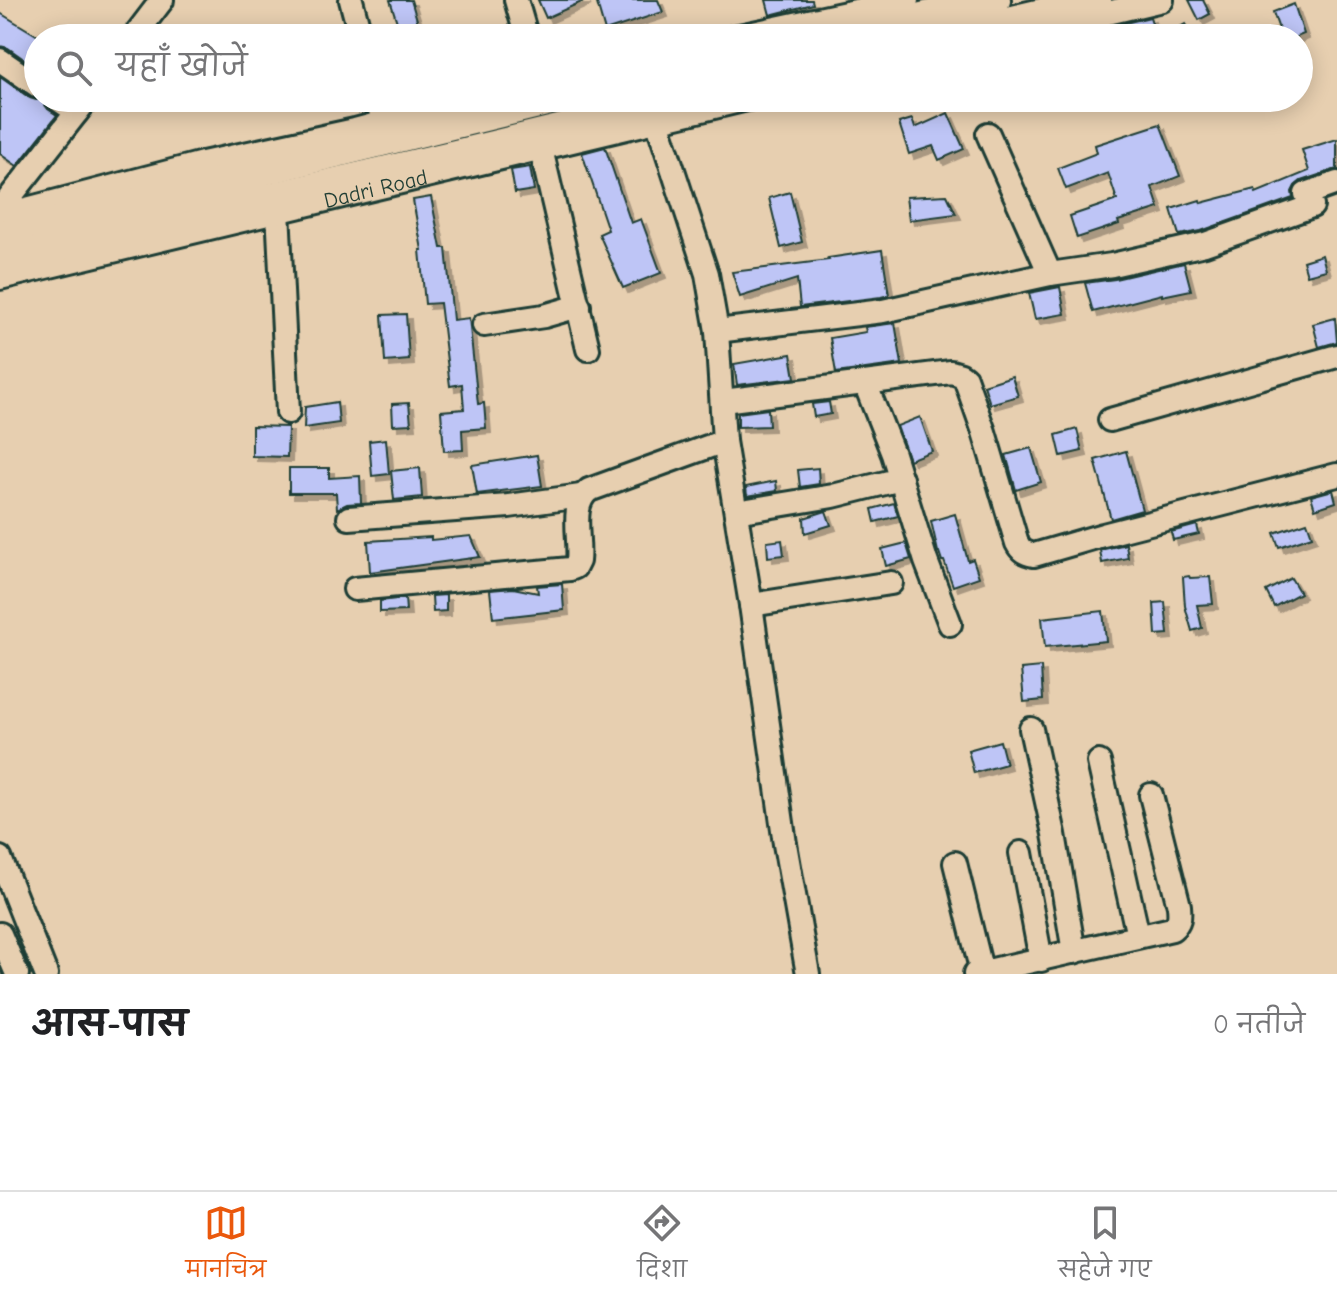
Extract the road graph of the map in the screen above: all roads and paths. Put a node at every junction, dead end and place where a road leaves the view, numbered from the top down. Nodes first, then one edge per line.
1 (162, 0) edge
2 (351, 0) edge
3 (516, 0) edge
4 (907, 0) edge
5 (996, 0) edge
6 (1097, 0) edge
7 (1162, 0) edge
8 (819, 19) edge
9 (144, 24) edge
10 (357, 24) edge
11 (523, 24) edge
12 (796, 24) edge
13 (995, 24) edge
14 (1062, 24) edge
15 (0, 60) edge
16 (24, 76) edge
17 (77, 112) edge
18 (380, 112) edge
19 (421, 112) edge
20 (505, 112) edge
21 (629, 112) edge
22 (694, 112) edge
23 (657, 121) junction
24 (383, 122) junction
25 (988, 134) dead end
26 (541, 149) junction
27 (1337, 183) edge
28 (278, 210) junction
29 (0, 213) edge
30 (0, 235) edge
31 (0, 260) edge
32 (1050, 274) junction
33 (0, 278) edge
34 (579, 306) junction
35 (484, 325) dead end
36 (717, 331) junction
37 (588, 349) dead end
38 (1337, 356) edge
39 (865, 383) junction
40 (723, 401) junction
41 (288, 412) dead end
42 (1110, 420) dead end
43 (724, 441) junction
44 (1337, 475) edge
45 (901, 479) junction
46 (581, 496) junction
47 (736, 512) junction
48 (349, 518) dead end
49 (891, 583) dead end
50 (355, 589) dead end
51 (751, 605) junction
52 (950, 624) dead end
53 (1031, 729) dead end
54 (1099, 762) dead end
55 (1151, 795) dead end
56 (1021, 853) dead end
57 (0, 858) edge
58 (955, 863) dead end
59 (0, 934) edge
60 (1138, 936) junction
61 (1074, 952) junction
62 (1041, 960) junction
63 (978, 973) edge
64 (17, 974) edge
65 (46, 974) edge
66 (808, 974) edge

1 - 9 street
2 - 10 street
3 - 11 street
4 - 8 street
5 - 8 main road
6 - 13 main road
7 - 14 street
8 - 12 street
15 - 16 street
17 - 29 street
18 - 24 street
19 - 24 street
20 - 30 main road
21 - 31 main road
22 - 23 street, Dadri Road
23 - 26 street, Dadri Road
23 - 36 street
24 - 29 street
25 - 32 street
26 - 28 street, Dadri Road
26 - 34 street
27 - 32 street
28 - 33 street, Dadri Road
28 - 41 street
32 - 36 street
34 - 35 street
34 - 37 street
36 - 40 street
38 - 42 street
39 - 40 street
39 - 44 street
39 - 45 street
40 - 43 street
43 - 46 street
43 - 47 street
45 - 47 street
45 - 52 street
46 - 48 street
46 - 50 street
47 - 51 street
49 - 51 street
51 - 66 street
53 - 61 street
54 - 60 street
55 - 60 street
56 - 62 street
57 - 65 street
58 - 63 street
59 - 64 street
60 - 61 street
61 - 62 street
62 - 63 street

